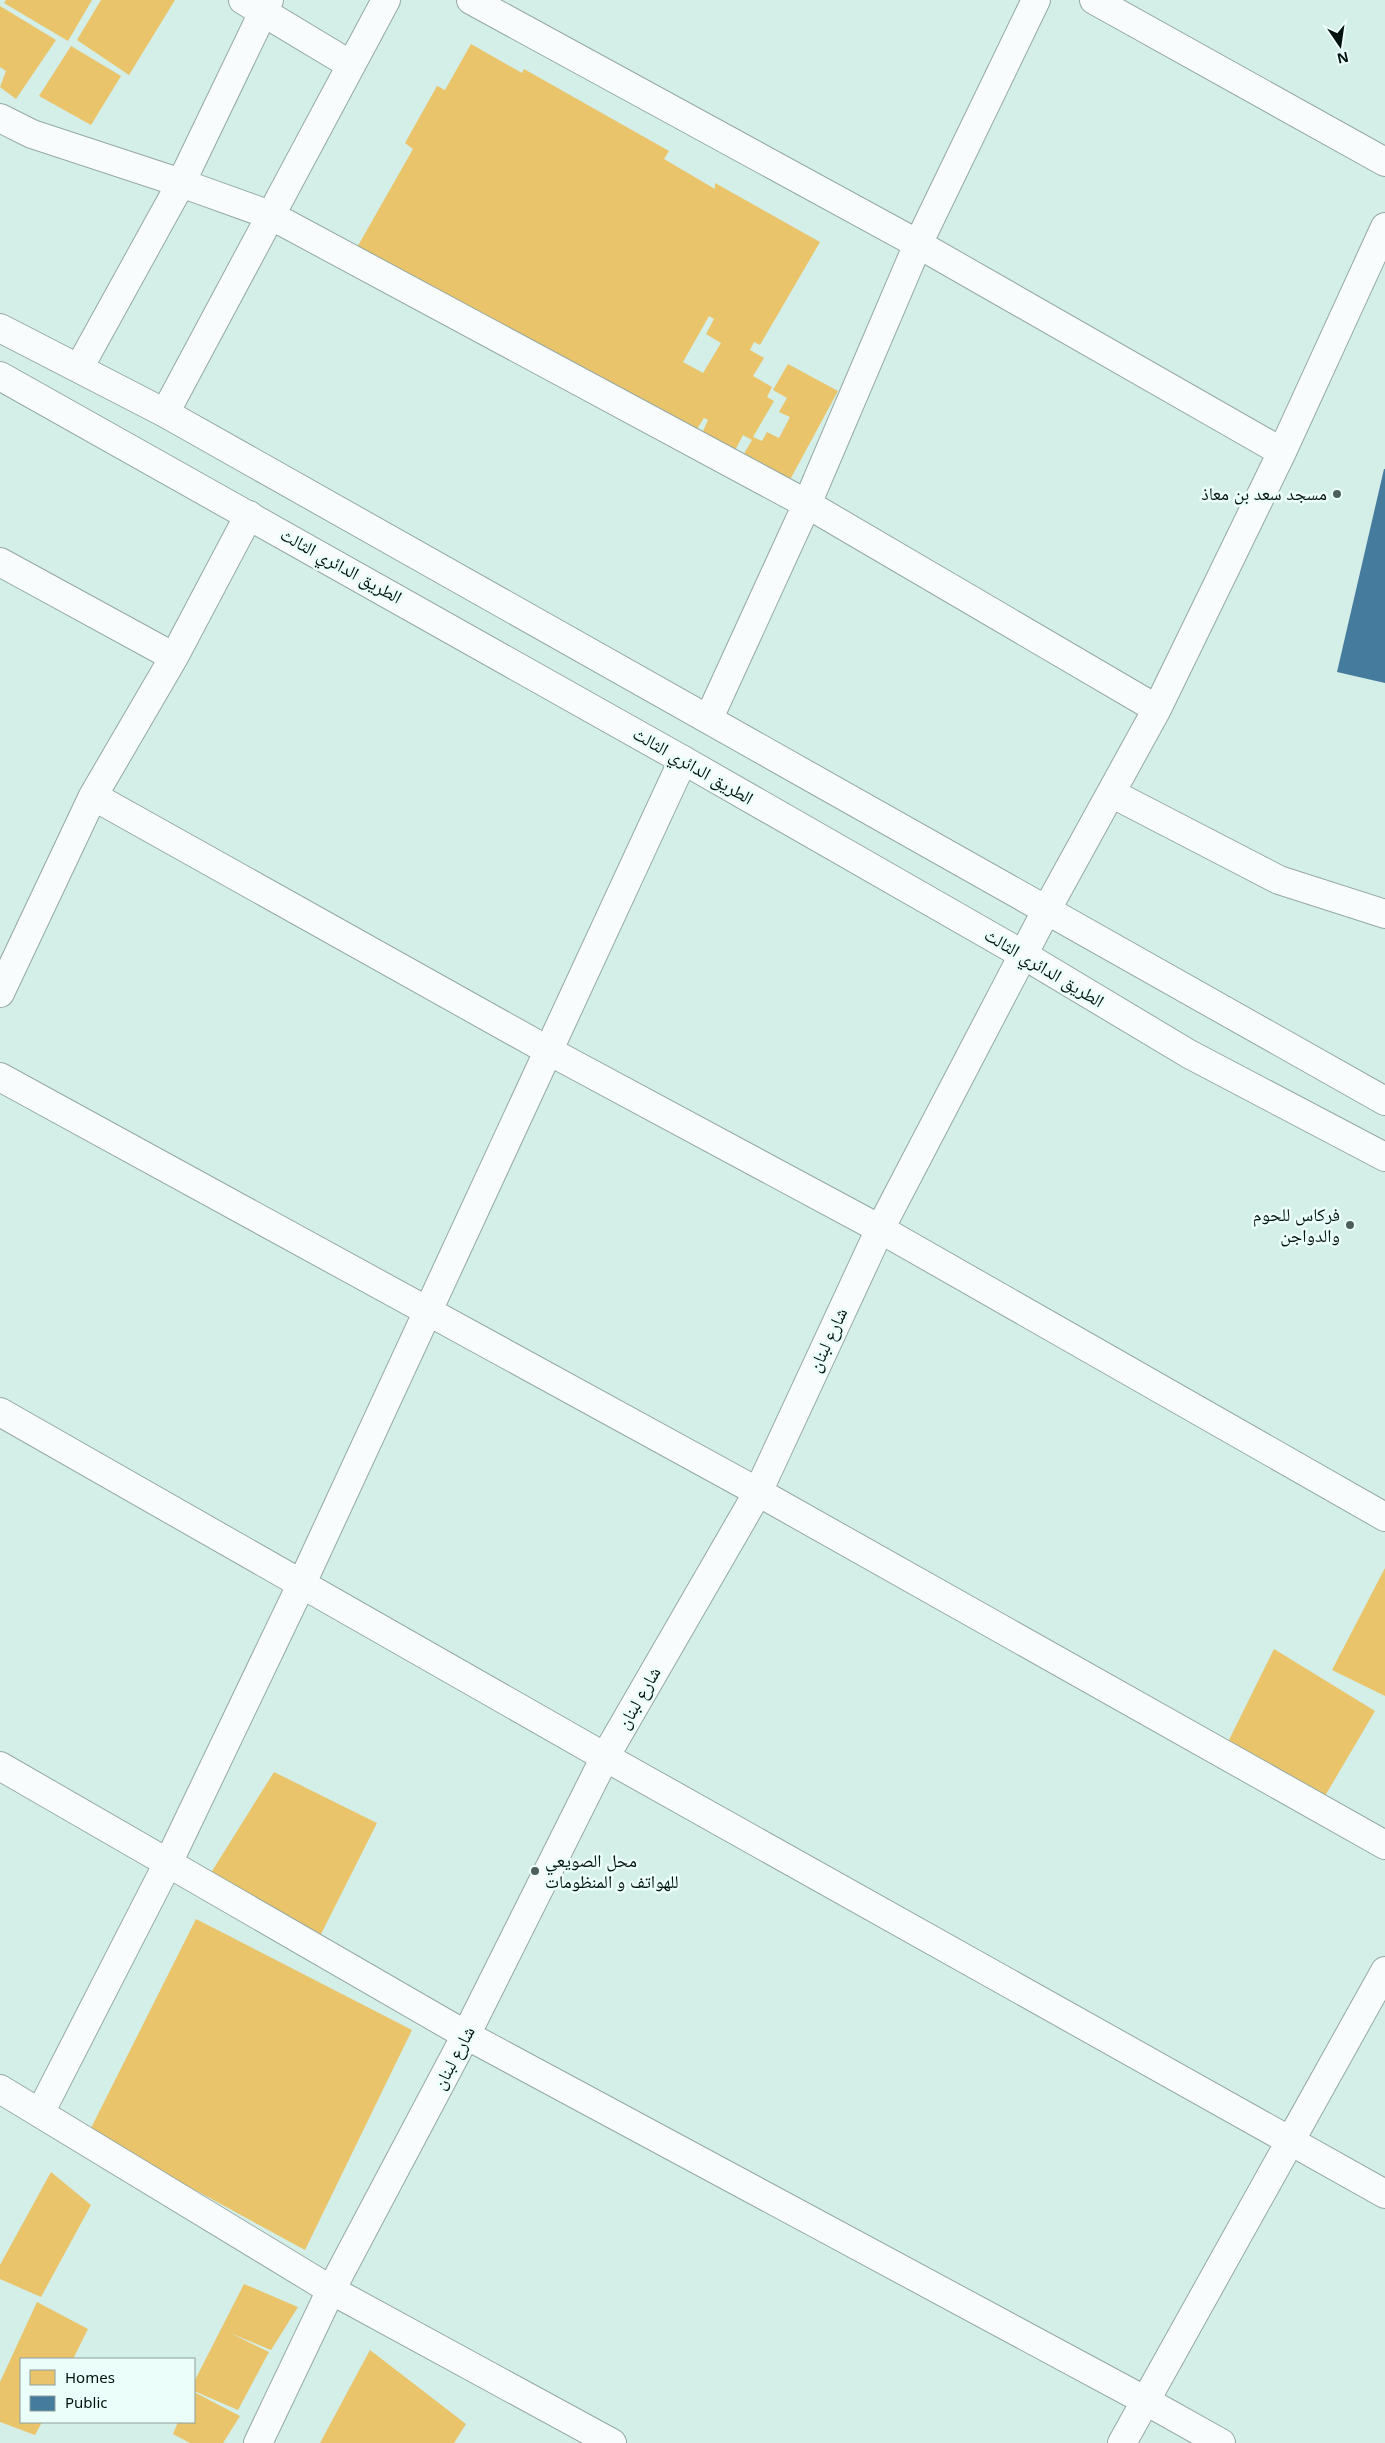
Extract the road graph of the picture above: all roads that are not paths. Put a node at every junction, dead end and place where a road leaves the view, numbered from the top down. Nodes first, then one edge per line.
1 (386, 0) edge
2 (471, 0) edge
3 (1036, 0) edge
4 (1094, 0) edge
5 (259, 4) edge
6 (351, 65) junction
7 (0, 118) edge
8 (1385, 162) edge
9 (181, 183) junction
10 (270, 215) junction
11 (1385, 227) edge
12 (918, 244) junction
13 (0, 328) edge
14 (79, 368) junction
15 (0, 376) edge
16 (165, 413) junction
17 (1282, 452) junction
18 (807, 504) junction
19 (249, 516) junction
20 (0, 562) edge
21 (174, 657) junction
22 (1157, 709) junction
23 (709, 718) junction
24 (683, 760) junction
25 (1111, 793) junction
26 (93, 796) junction
27 (1047, 909) junction
28 (1385, 914) edge
29 (1022, 954) junction
30 (0, 993) edge
31 (549, 1051) junction
32 (0, 1077) edge
33 (1385, 1101) edge
34 (1385, 1157) edge
35 (880, 1229) junction
36 (428, 1311) junction
37 (0, 1412) edge
38 (758, 1492) junction
39 (1385, 1517) edge
40 (302, 1583) junction
41 (604, 1757) junction
42 (0, 1766) edge
43 (1385, 1845) edge
44 (168, 1864) junction
45 (1385, 1971) edge
46 (466, 2035) junction
47 (0, 2089) edge
48 (40, 2113) junction
49 (1291, 2142) junction
50 (1385, 2194) edge
51 (331, 2290) junction
52 (1146, 2401) junction
53 (258, 2443) edge
54 (612, 2443) edge
55 (1122, 2443) edge
56 (1221, 2443) edge

1 - 6 main road
2 - 12 main road
3 - 12 main road
4 - 8 main road
5 - 6 main road
5 - 9 main road
6 - 10 main road
7 - 9 main road
9 - 10 main road
9 - 14 main road
10 - 16 main road
10 - 18 main road
11 - 17 main road, شارع لبنان
12 - 17 main road
12 - 18 main road
13 - 14 main road
14 - 16 main road
15 - 19 main road, الطريق الدائري الثالث
16 - 23 main road
17 - 22 main road, شارع لبنان
18 - 22 main road
18 - 23 main road
19 - 21 main road
19 - 24 main road, الطريق الدائري الثالث
20 - 21 main road
21 - 26 main road
22 - 25 main road, شارع لبنان
23 - 27 main road
24 - 29 main road, الطريق الدائري الثالث
24 - 31 main road
25 - 27 main road, شارع لبنان
25 - 28 main road
26 - 30 main road
26 - 31 main road
27 - 29 main road, شارع لبنان
27 - 33 main road
29 - 34 main road, الطريق الدائري الثالث
29 - 35 main road, شارع لبنان
31 - 35 main road
31 - 36 main road
32 - 36 main road
35 - 38 main road, شارع لبنان
35 - 39 main road
36 - 38 main road
36 - 40 main road
37 - 40 main road
38 - 41 main road, شارع لبنان
38 - 43 main road
40 - 41 main road
40 - 44 main road
41 - 46 main road, شارع لبنان
41 - 49 main road
42 - 44 main road
44 - 46 main road
44 - 48 main road
45 - 49 main road
46 - 51 main road, شارع لبنان
46 - 52 main road
47 - 48 main road
48 - 51 main road
49 - 50 main road
49 - 52 main road
51 - 53 main road, شارع لبنان
51 - 54 main road
52 - 55 main road
52 - 56 main road

